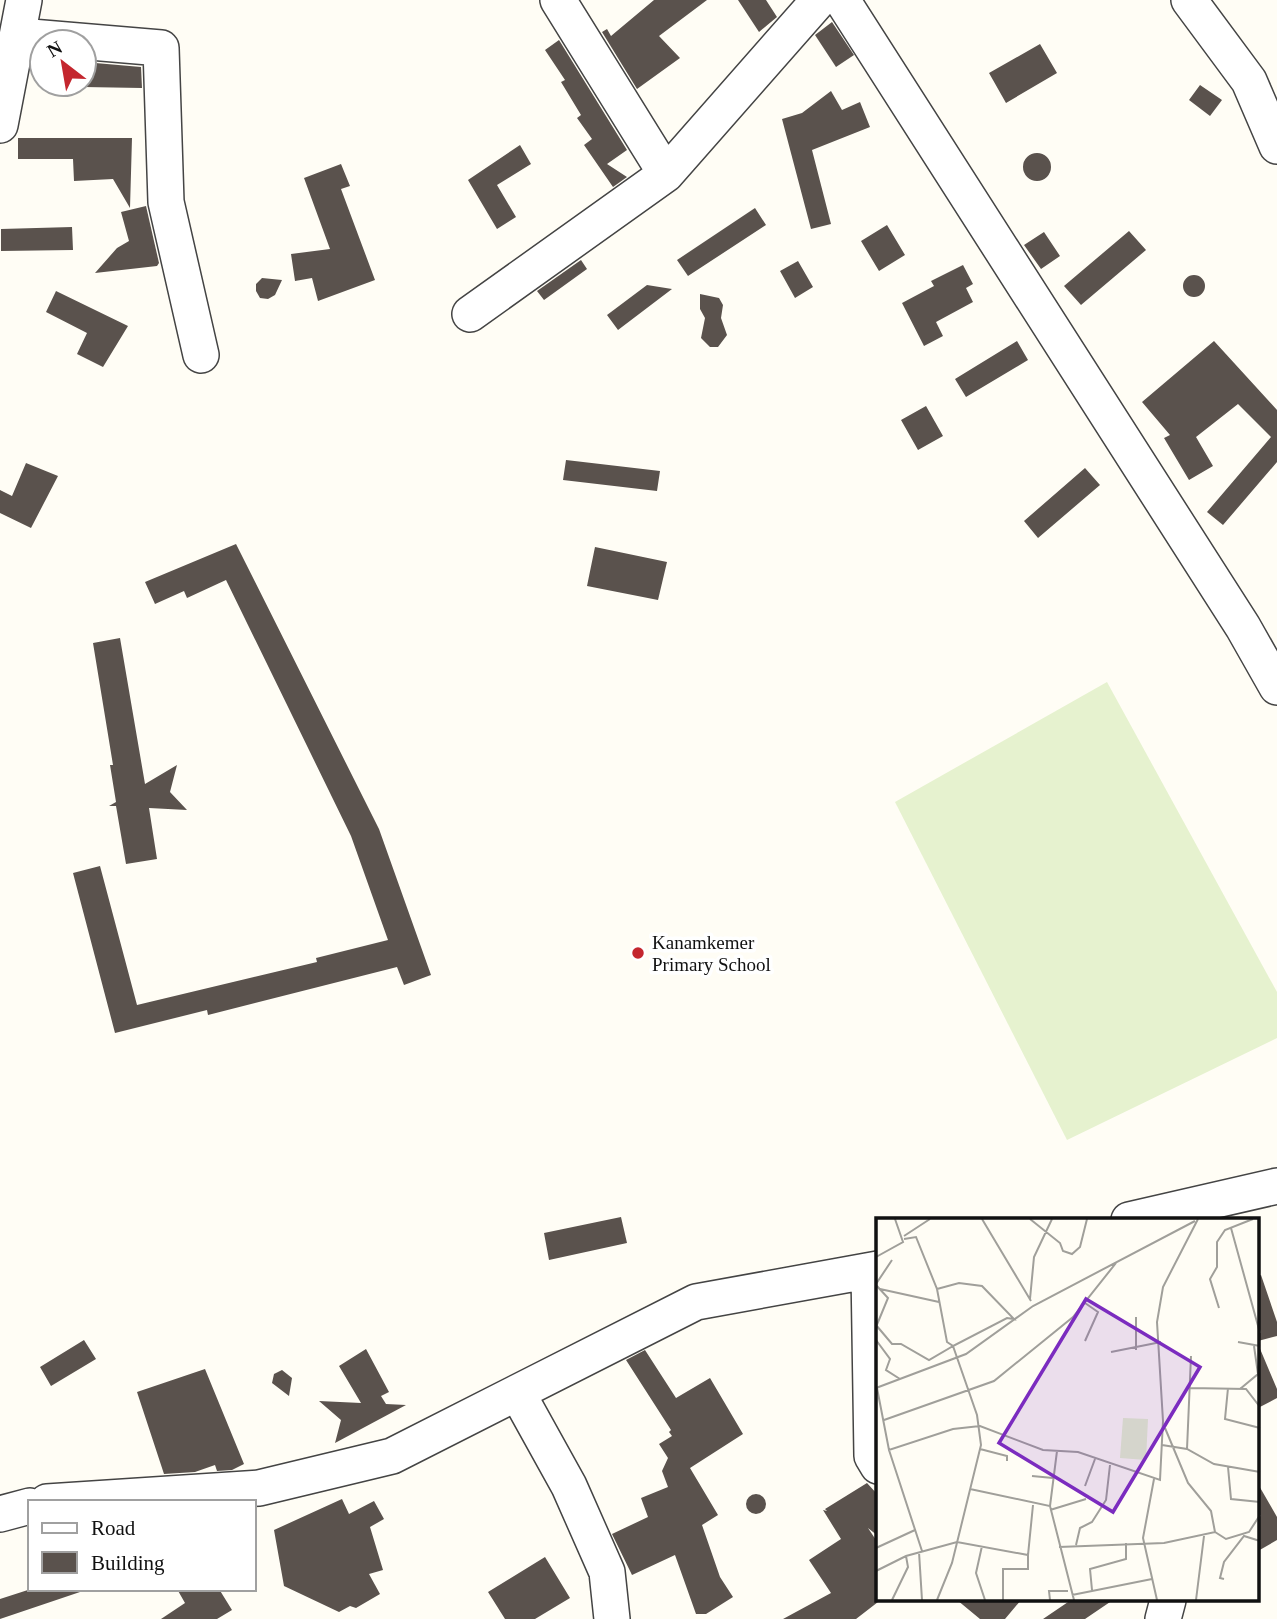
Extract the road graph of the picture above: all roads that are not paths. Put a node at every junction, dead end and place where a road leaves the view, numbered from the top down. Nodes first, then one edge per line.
1 (24, 0) edge
2 (558, 0) edge
3 (819, 0) edge
4 (842, 0) edge
5 (1189, 0) edge
6 (19, 36) junction
7 (0, 125) edge
8 (1277, 146) edge
9 (666, 174) junction
10 (470, 314) dead end
11 (201, 355) dead end
12 (1243, 627) junction
13 (1277, 661) edge
14 (1277, 687) edge
15 (1277, 1186) edge
16 (1138, 1218) edge
17 (873, 1270) edge
18 (518, 1394) junction
19 (876, 1463) edge
20 (77, 1500) edge
21 (28, 1507) edge
22 (0, 1514) edge
23 (1167, 1602) edge
24 (612, 1619) edge
25 (1163, 1619) edge

1 - 6 street
2 - 9 street
3 - 9 street
4 - 12 street
5 - 8 street
6 - 7 street
6 - 11 street
9 - 10 street
12 - 13 street
12 - 14 street
15 - 16 street
17 - 18 street
17 - 19 street
18 - 20 street
18 - 24 street
21 - 22 street
23 - 25 street

